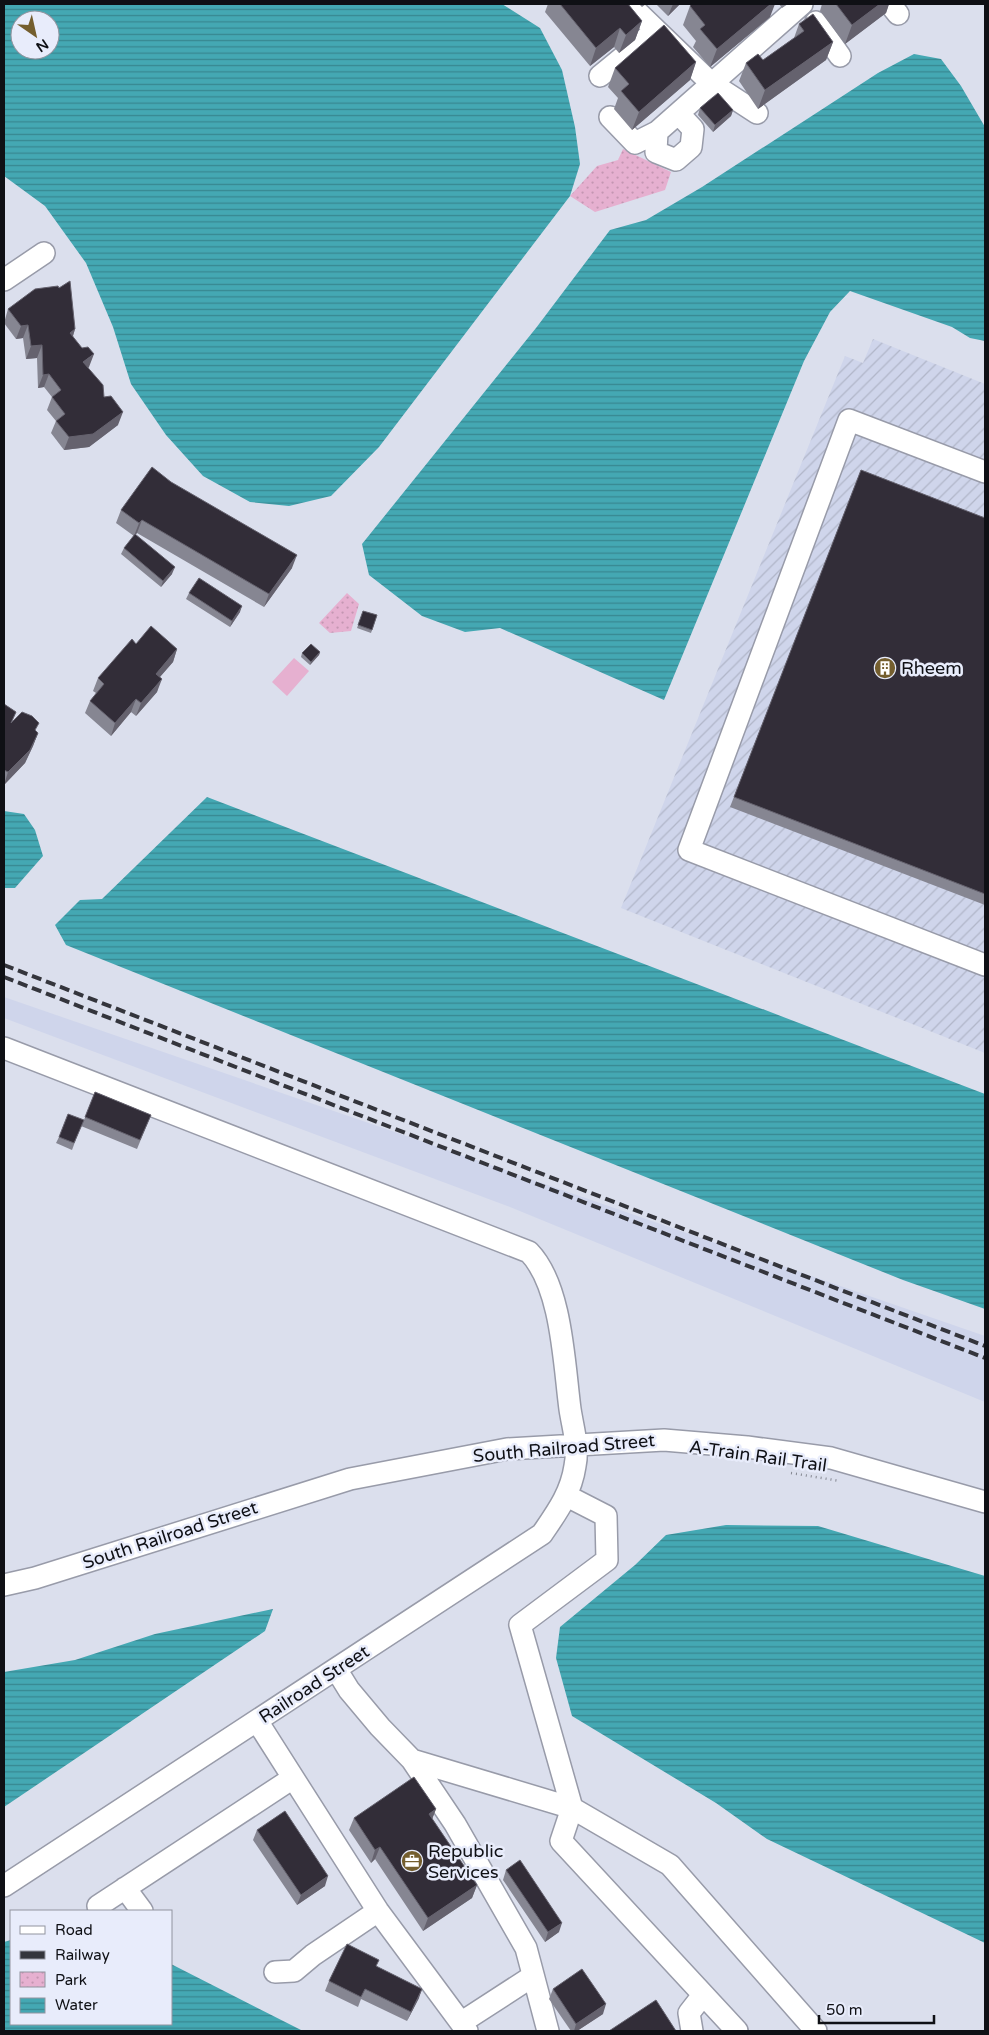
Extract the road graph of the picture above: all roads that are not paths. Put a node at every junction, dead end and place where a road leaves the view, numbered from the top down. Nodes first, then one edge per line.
1 (629, 4) edge
2 (802, 4) edge
3 (777, 11) edge
4 (656, 30) junction
5 (840, 56) dead end
6 (600, 76) dead end
7 (711, 82) junction
8 (757, 113) dead end
9 (679, 114) junction
10 (610, 117) dead end
11 (657, 132) junction
12 (44, 253) dead end
13 (4, 280) edge
14 (985, 472) edge
15 (985, 965) edge
16 (4, 1048) edge
17 (577, 1446) junction
18 (567, 1496) junction
19 (985, 1502) edge
20 (4, 1585) edge
21 (336, 1669) junction
22 (257, 1721) junction
23 (412, 1760) junction
24 (293, 1778) junction
25 (572, 1808) junction
26 (4, 1886) edge
27 (126, 1888) junction
28 (98, 1906) dead end
29 (141, 1910) edge
30 (378, 1911) junction
31 (275, 1972) dead end
32 (534, 1976) junction
33 (703, 1995) junction
34 (464, 2026) edge
35 (548, 2031) edge
36 (692, 2031) edge
37 (737, 2031) edge
38 (816, 2031) edge

1 - 4 street
2 - 3 street
2 - 5 street
3 - 7 street
4 - 6 street
4 - 7 street
7 - 8 street
7 - 9 street
9 - 11 street
9 - 11 street
10 - 11 street
12 - 13 street
14 - 15 street
16 - 17 street, Railroad Street
17 - 18 street, Railroad Street
17 - 19 street, South Railroad Street
17 - 20 street, South Railroad Street
18 - 21 street, Railroad Street
18 - 25 street
21 - 22 street, Railroad Street
21 - 23 street
22 - 24 street
22 - 26 street, Railroad Street
23 - 25 street
23 - 32 street
24 - 27 street
24 - 30 street
25 - 33 street
25 - 38 street
27 - 28 street
27 - 29 street
30 - 31 street
30 - 34 street
32 - 34 street
32 - 35 street
33 - 36 street
33 - 37 street

